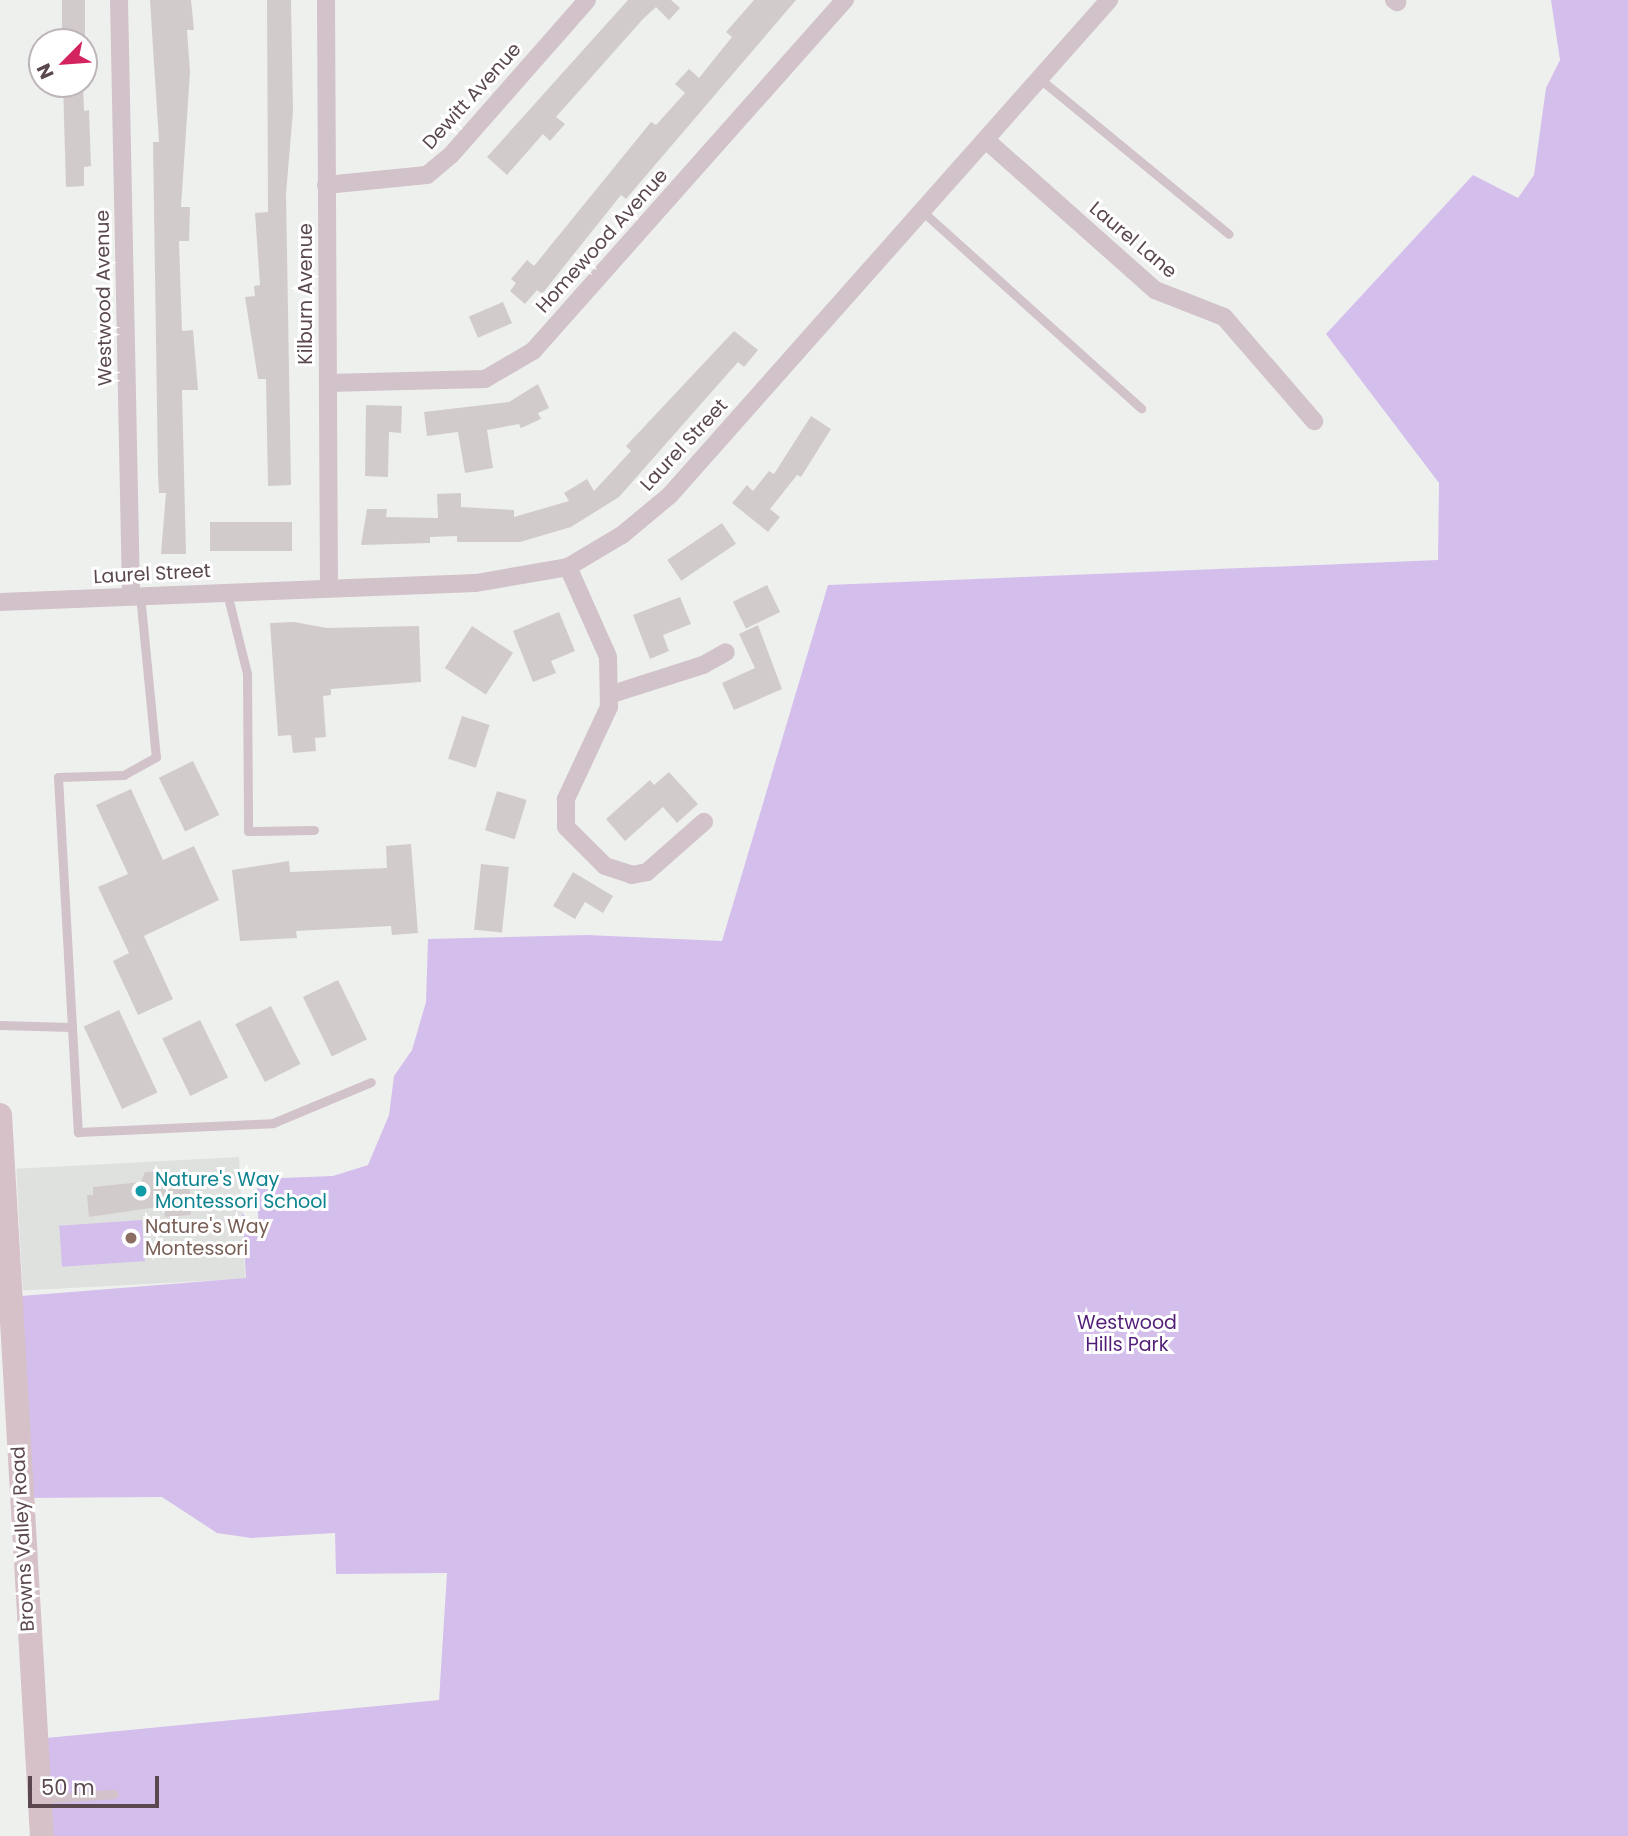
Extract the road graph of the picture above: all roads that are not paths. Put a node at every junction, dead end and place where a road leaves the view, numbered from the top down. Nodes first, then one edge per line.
1 (119, 0) edge
2 (326, 0) edge
3 (587, 0) edge
4 (845, 0) edge
5 (1109, 0) edge
6 (1040, 79) junction
7 (986, 140) junction
8 (326, 185) junction
9 (922, 211) junction
10 (1228, 234) dead end
11 (327, 383) junction
12 (1142, 408) dead end
13 (1314, 421) dead end
14 (568, 567) junction
15 (329, 587) junction
16 (226, 591) junction
17 (136, 595) junction
18 (0, 602) edge
19 (726, 652) dead end
20 (609, 695) junction
21 (704, 822) dead end
22 (314, 830) dead end
23 (0, 1025) edge
24 (72, 1027) junction
25 (371, 1082) dead end
26 (0, 1115) edge
27 (3, 1282) edge
28 (114, 1794) dead end
29 (40, 1799) junction
30 (42, 1836) edge

1 - 17 street, Westwood Avenue
2 - 8 street, Kilburn Avenue
3 - 8 street, Dewitt Avenue
4 - 11 street, Homewood Avenue
5 - 6 street, Laurel Street
6 - 7 street, Laurel Street
6 - 10 lane
7 - 9 street, Laurel Street
7 - 13 street, Laurel Lane
8 - 11 street, Kilburn Avenue
9 - 12 lane
9 - 14 street, Laurel Street
11 - 15 street, Kilburn Avenue
14 - 15 street, Laurel Street
14 - 20 street
15 - 16 street, Laurel Street
16 - 17 street, Laurel Street
16 - 22 lane
17 - 18 street, Laurel Street
17 - 24 lane
19 - 20 street
20 - 21 street
23 - 24 lane
24 - 25 lane
26 - 27 main road, Browns Valley Road
27 - 29 main road, Browns Valley Road
28 - 29 lane
29 - 30 main road, Browns Valley Road

